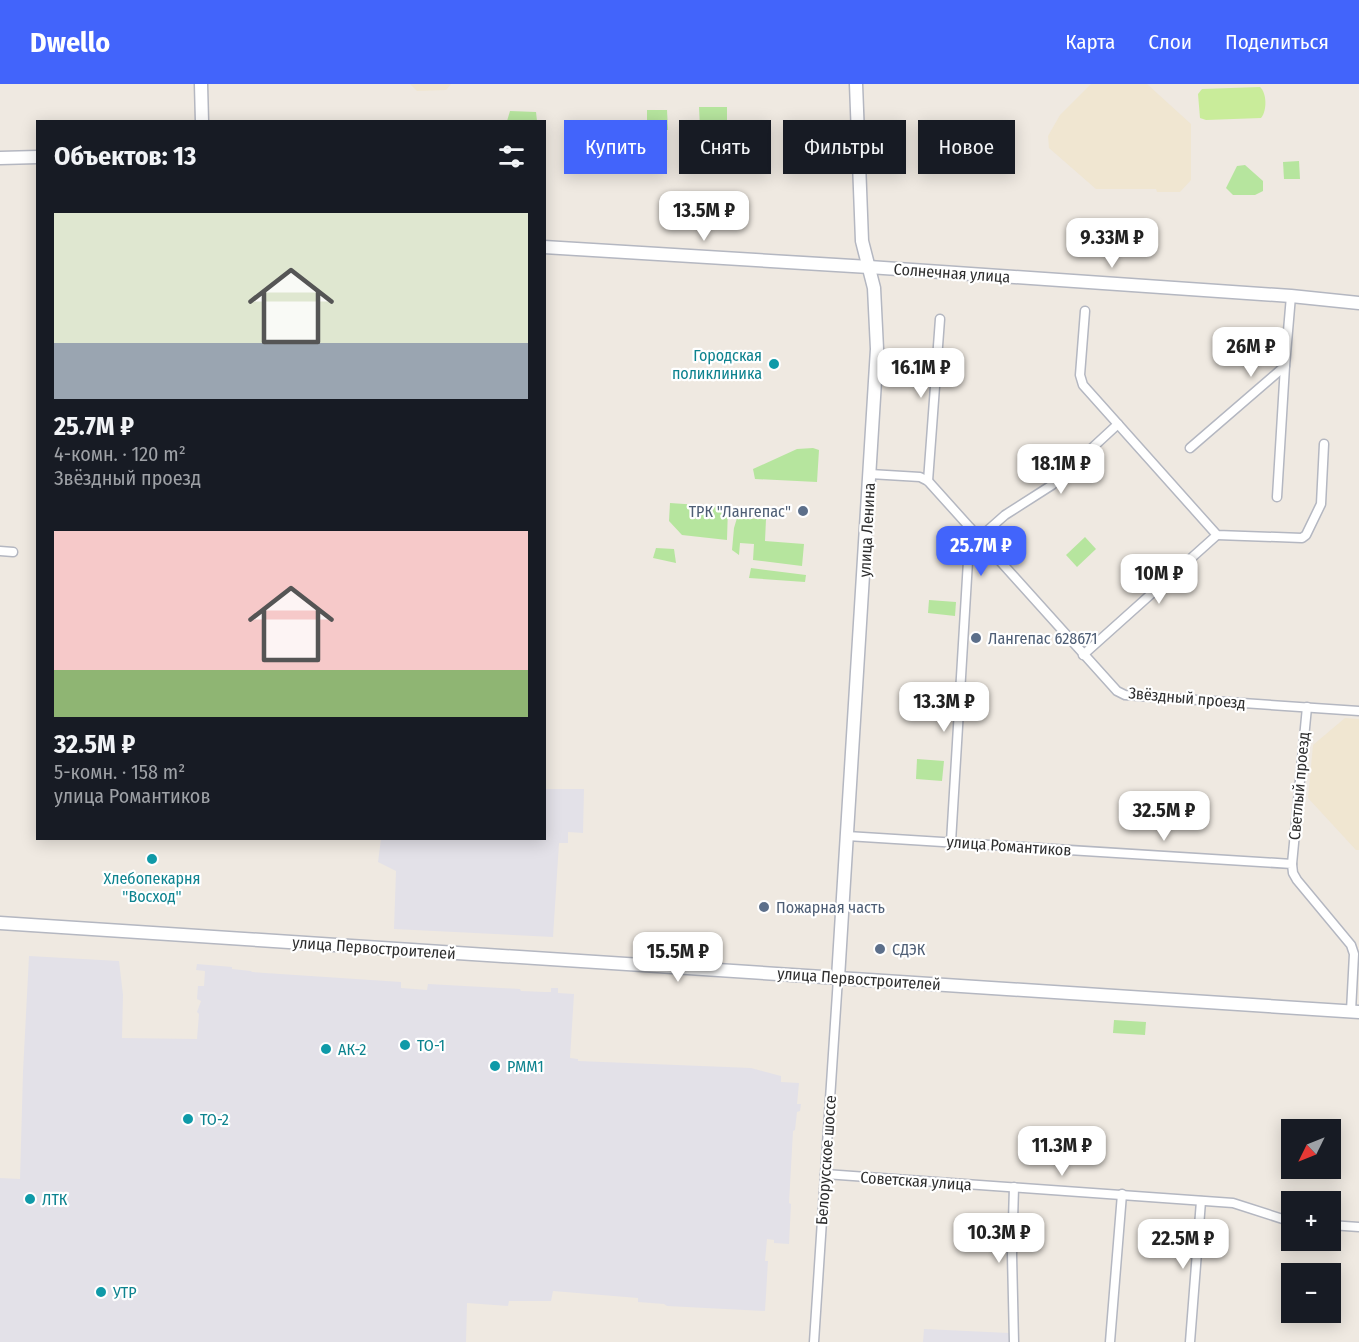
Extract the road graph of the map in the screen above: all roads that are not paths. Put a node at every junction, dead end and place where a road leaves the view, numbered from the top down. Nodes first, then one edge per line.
1 (201, 84) edge
2 (856, 84) edge
3 (202, 120) edge
4 (36, 157) edge
5 (0, 158) edge
6 (546, 247) edge
7 (869, 267) junction
8 (1291, 296) junction
9 (1359, 303) edge
10 (1085, 310) dead end
11 (940, 320) dead end
12 (1284, 366) junction
13 (1118, 424) junction
14 (1324, 444) dead end
15 (1190, 448) dead end
16 (870, 474) junction
17 (928, 481) junction
18 (1277, 497) dead end
19 (970, 528) junction
20 (1216, 535) junction
21 (979, 538) junction
22 (969, 539) junction
23 (0, 551) edge
24 (13, 552) dead end
25 (1083, 655) junction
26 (1307, 707) junction
27 (1359, 711) edge
28 (847, 836) junction
29 (951, 842) junction
30 (1292, 864) junction
31 (0, 923) edge
32 (838, 978) junction
33 (1355, 1011) edge
34 (825, 1174) junction
35 (1014, 1187) junction
36 (1122, 1194) junction
37 (1201, 1201) junction
38 (1281, 1218) edge
39 (1341, 1226) edge
40 (1359, 1227) edge
41 (814, 1342) edge
42 (1014, 1342) edge
43 (1110, 1342) edge
44 (1190, 1342) edge

1 - 3 street
2 - 7 street, улица Ленина
4 - 5 street
6 - 7 street, Солнечная улица
7 - 8 street, Солнечная улица
7 - 16 street, улица Ленина
8 - 9 street, Солнечная улица
8 - 12 street
10 - 13 street
11 - 17 street
12 - 15 street
12 - 18 street
13 - 20 street
13 - 21 street
14 - 20 street
16 - 17 street
16 - 28 street, улица Ленина
17 - 19 street, Звёздный проезд
19 - 21 street, Звёздный проезд
19 - 22 street
20 - 25 street
21 - 22 street
21 - 25 street, Звёздный проезд
22 - 29 street
23 - 24 street
25 - 26 street, Звёздный проезд
26 - 27 street, Звёздный проезд
26 - 30 street, Светлый проезд
28 - 29 street, улица Романтиков
28 - 32 street, улица Ленина
29 - 30 street, улица Романтиков
30 - 33 street
31 - 32 street, улица Первостроителей
32 - 33 street, улица Первостроителей
32 - 34 street, Белорусское шоссе
34 - 35 street, Советская улица
34 - 41 street, Белорусское шоссе
35 - 36 street, Советская улица
35 - 42 street
36 - 37 street, Советская улица
36 - 43 street
37 - 38 street, Советская улица
37 - 44 street
39 - 40 street

